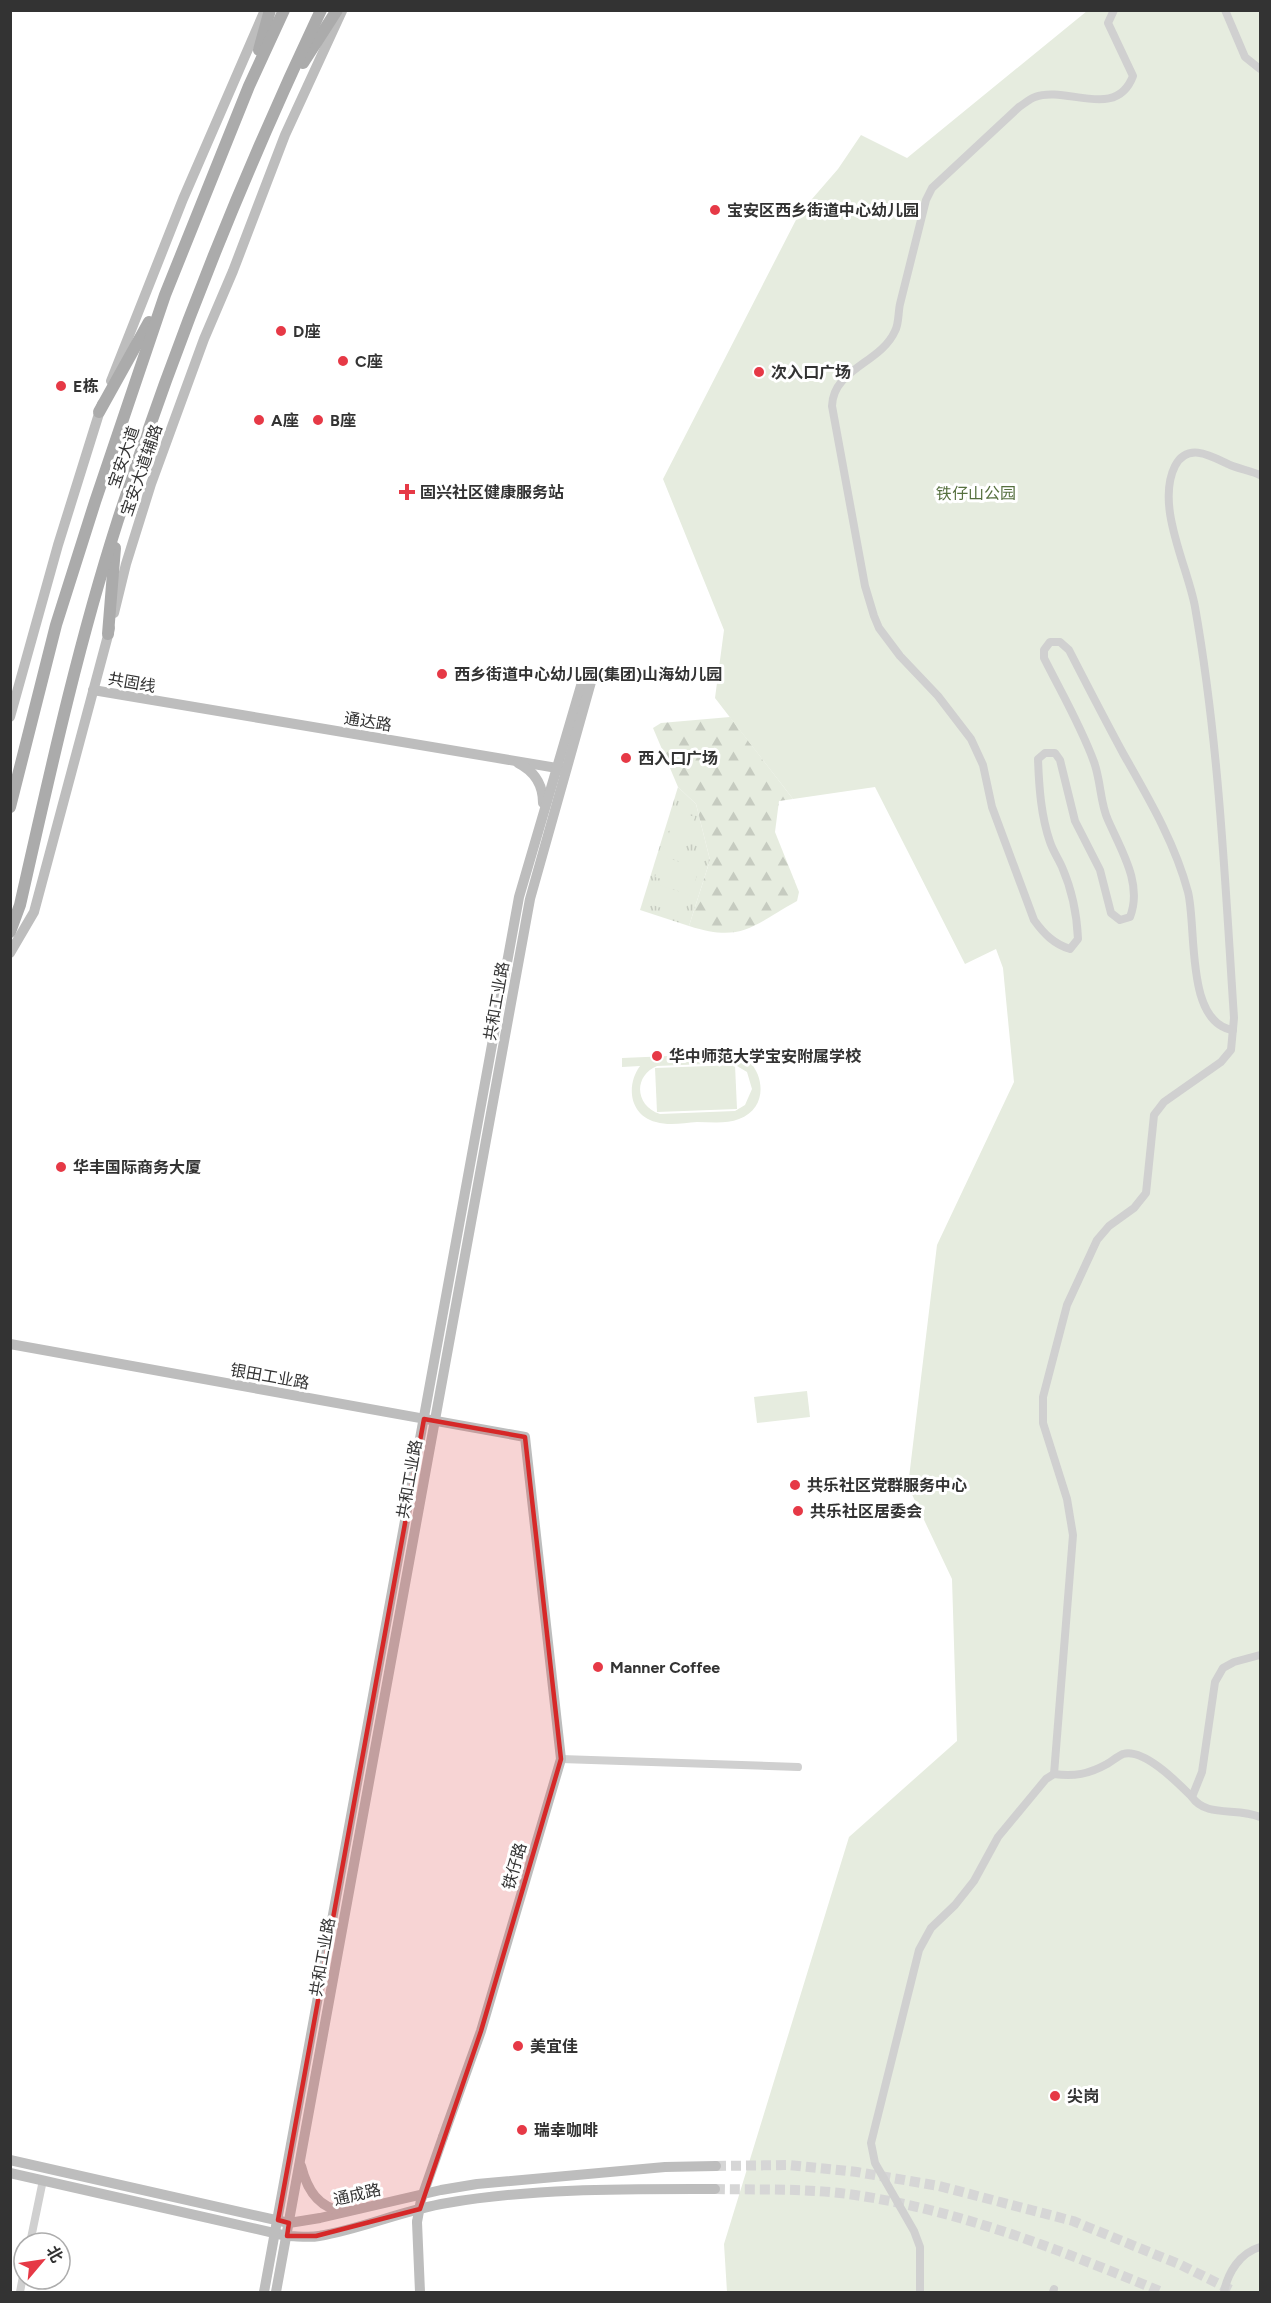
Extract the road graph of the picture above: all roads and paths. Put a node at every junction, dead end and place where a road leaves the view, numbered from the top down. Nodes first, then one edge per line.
1 (265, 10) edge
2 (270, 10) edge
3 (284, 10) edge
4 (321, 10) edge
5 (339, 10) edge
6 (1114, 10) edge
7 (1225, 10) edge
8 (1260, 69) edge
9 (249, 86) junction
10 (278, 102) junction
11 (165, 295) junction
12 (99, 412) junction
13 (1260, 475) edge
14 (117, 524) junction
15 (108, 634) junction
16 (588, 677) dead end
17 (93, 690) junction
18 (165, 703) joint
19 (10, 717) edge
20 (503, 759) junction
21 (562, 768) junction
22 (10, 807) edge
23 (541, 821) junction
24 (10, 932) edge
25 (10, 953) edge
26 (1233, 1030) junction
27 (10, 1344) edge
28 (429, 1420) junction
29 (525, 1437) joint
30 (1260, 1655) edge
31 (561, 1759) junction
32 (798, 1767) dead end
33 (1054, 1774) junction
34 (1192, 1797) junction
35 (1260, 1818) edge
36 (10, 2160) edge
37 (300, 2164) junction
38 (716, 2166) tunnel mouth
39 (10, 2173) edge
40 (43, 2180) junction
41 (715, 2189) tunnel mouth
42 (350, 2211) junction
43 (284, 2222) junction
44 (32, 2231) edge
45 (281, 2235) junction
46 (1260, 2247) edge
47 (264, 2292) edge
48 (276, 2292) edge
49 (420, 2292) edge
50 (920, 2292) edge
51 (1224, 2292) edge

1 - 12 street
2 - 9 main road
3 - 9 main road, 宝安大道
4 - 10 main road, 宝安大道
5 - 10 main road
5 - 15 street, 宝安大道辅路
6 - 26 street
7 - 8 street
9 - 11 main road, 宝安大道
10 - 14 main road, 宝安大道
11 - 12 main road
11 - 22 main road, 宝安大道
12 - 19 street
13 - 26 street
14 - 15 main road
14 - 24 main road, 宝安大道
15 - 17 street, 宝安大道辅路
16 - 21 street, 共和工业路
17 - 18 street, 共固线
17 - 25 street, 宝安大道辅路
18 - 20 street, 通达路
20 - 21 street, 通达路
20 - 23 street
21 - 23 street, 共和工业路
21 - 28 street, 共和工业路
23 - 28 street, 共和工业路
26 - 33 street
27 - 28 street, 银田工业路
28 - 29 street, 银田工业路
28 - 37 street, 共和工业路
28 - 43 street, 共和工业路
29 - 31 street, 铁仔路
30 - 34 street
31 - 32 street
31 - 49 street, 铁仔路, bridge
33 - 34 street
33 - 50 street
34 - 35 street
36 - 43 street, 通成路
37 - 42 street
37 - 43 street, 共和工业路
38 - 42 street, 通成路
39 - 40 street, 通成路
40 - 44 street
40 - 45 street, 通成路
41 - 45 street, 通成路
42 - 43 street, 通成路
43 - 45 street, 共和工业路
45 - 47 street, 共和工业路
45 - 48 street, 共和工业路
46 - 51 street

